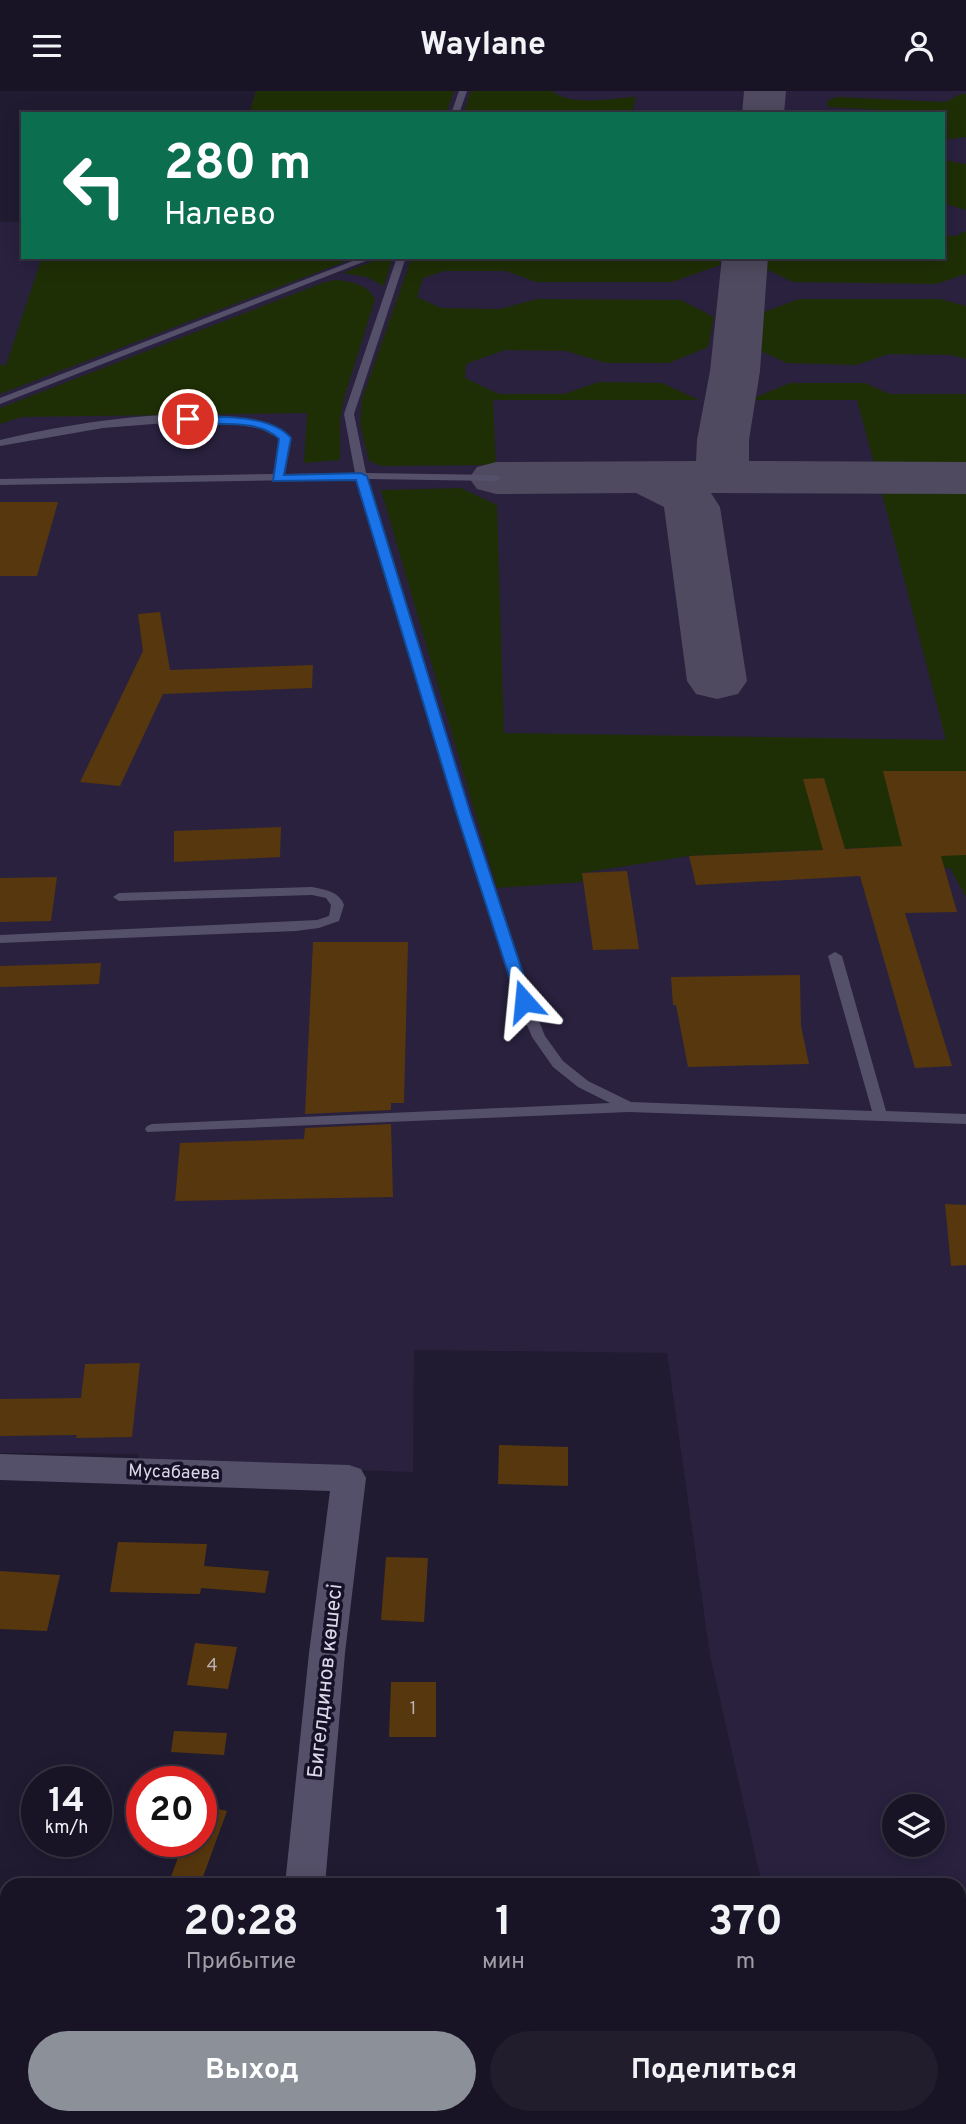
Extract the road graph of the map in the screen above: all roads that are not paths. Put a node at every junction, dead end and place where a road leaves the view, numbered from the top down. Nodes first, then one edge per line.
1 (464, 91) edge
2 (457, 112) edge
3 (367, 259) edge
4 (401, 259) edge
5 (0, 401) edge
6 (0, 443) edge
7 (361, 476) junction
8 (496, 478) dead end
9 (277, 479) junction
10 (0, 482) edge
11 (119, 897) dead end
12 (0, 939) edge
13 (835, 956) dead end
14 (629, 1107) junction
15 (880, 1116) junction
16 (966, 1119) edge
17 (152, 1129) dead end
18 (0, 1467) edge
19 (349, 1478) joint
20 (306, 1878) edge

1 - 2 lane
3 - 5 lane
4 - 7 lane
6 - 9 lane
7 - 8 lane
7 - 9 lane
7 - 14 lane
9 - 10 lane
11 - 12 lane
13 - 15 lane
14 - 15 lane
14 - 17 lane
15 - 16 lane
18 - 19 street, Мусабаева
19 - 20 street, Бигелдинов көшесі

